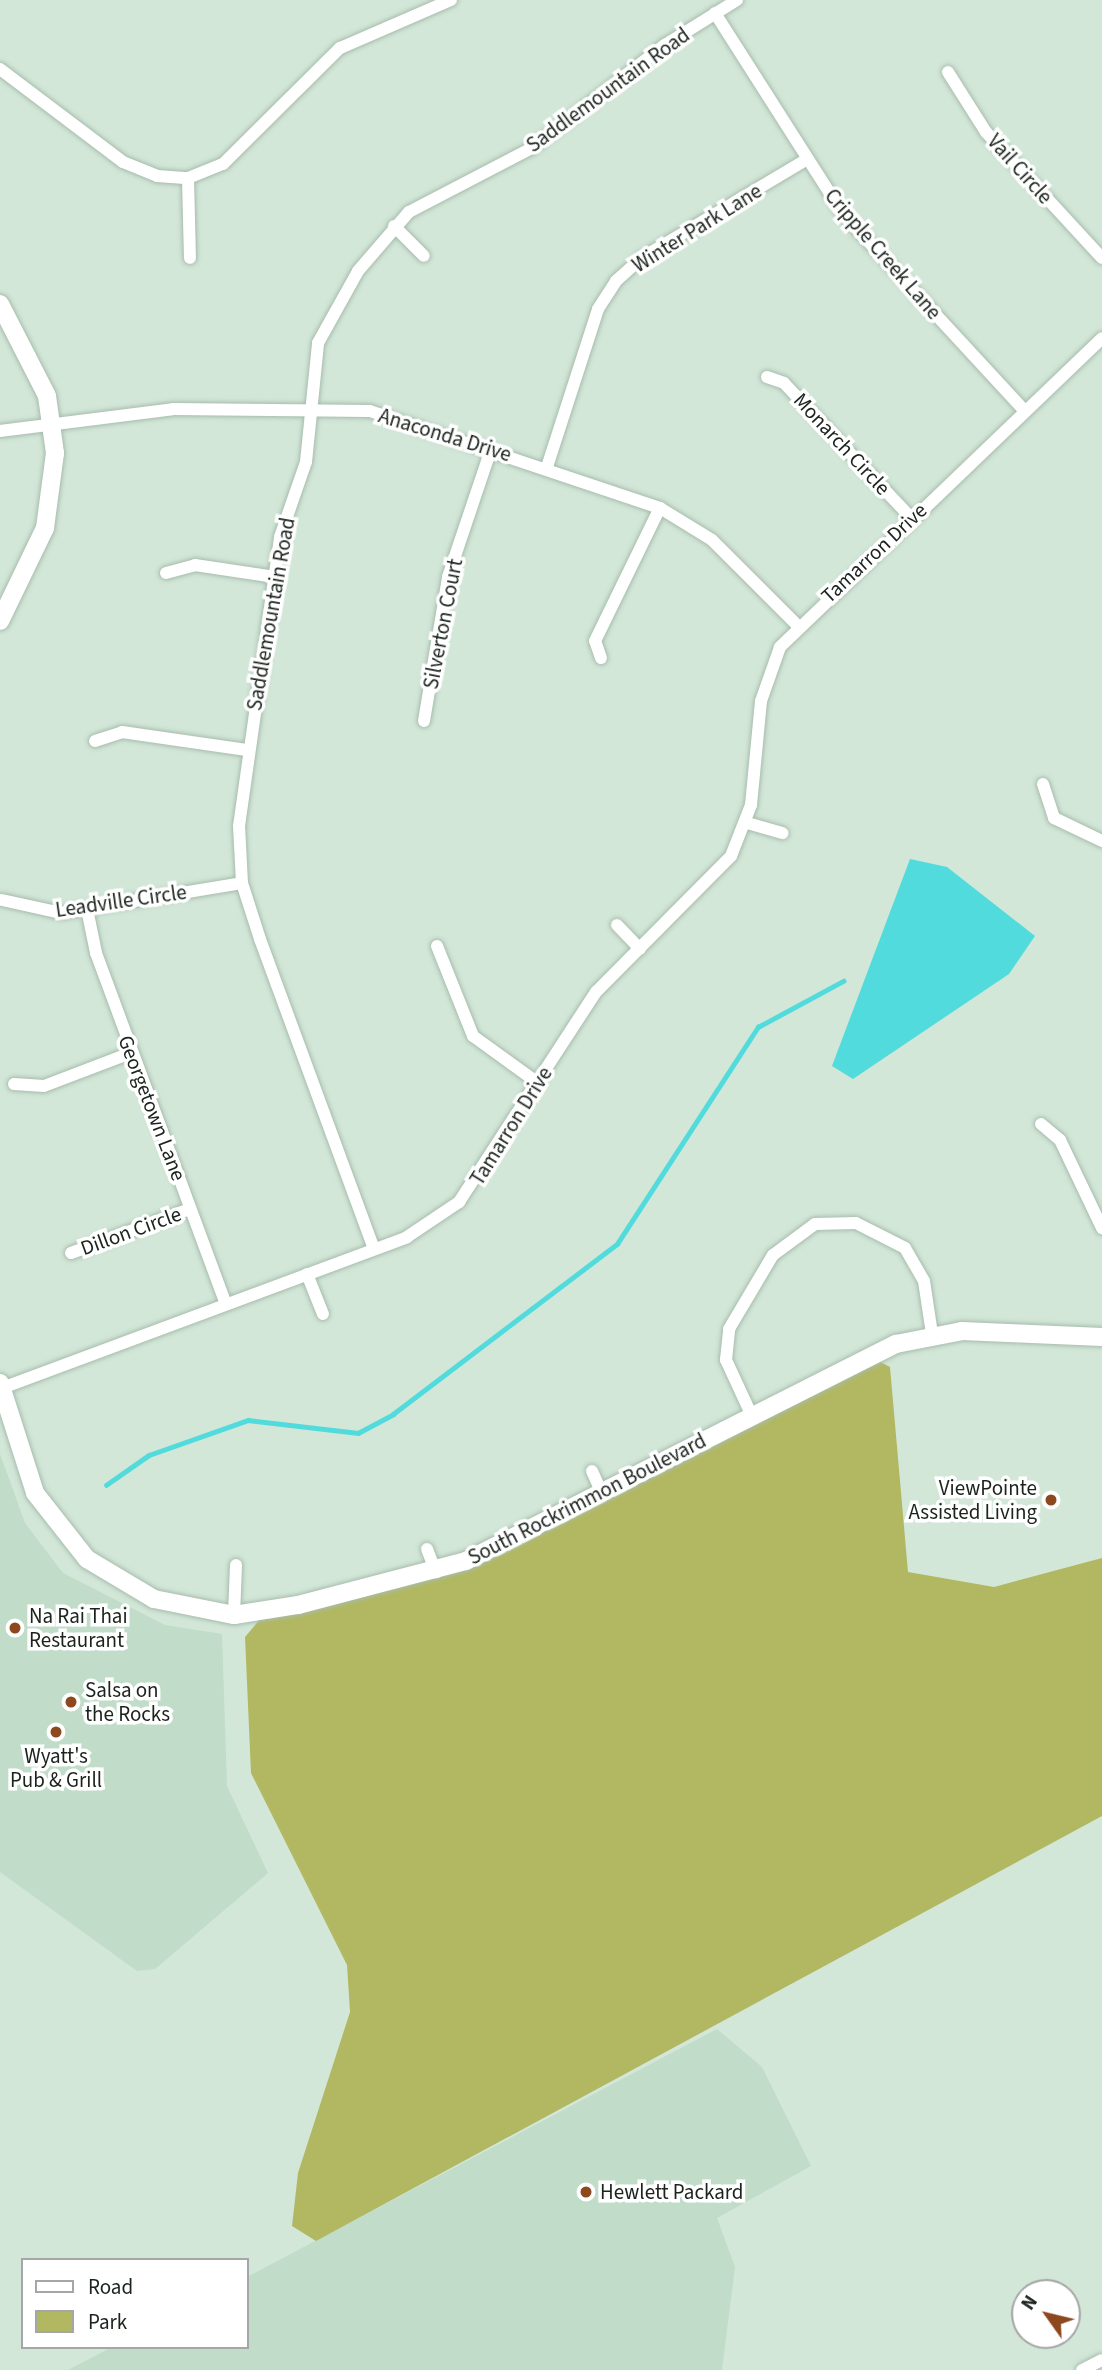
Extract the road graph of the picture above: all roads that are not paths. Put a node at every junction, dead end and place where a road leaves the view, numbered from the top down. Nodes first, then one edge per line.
1 (451, 0) edge
2 (737, 0) edge
3 (716, 13) junction
4 (0, 69) edge
5 (948, 72) dead end
6 (806, 160) junction
7 (188, 178) junction
8 (394, 226) junction
9 (424, 256) dead end
10 (190, 258) dead end
11 (1102, 258) edge
12 (0, 304) edge
13 (1102, 338) edge
14 (767, 377) dead end
15 (1024, 410) junction
16 (309, 412) junction
17 (53, 424) junction
18 (0, 430) edge
19 (491, 449) junction
20 (547, 467) junction
21 (660, 508) junction
22 (911, 518) junction
23 (166, 573) dead end
24 (275, 577) junction
25 (0, 621) edge
26 (797, 625) junction
27 (601, 658) dead end
28 (425, 721) dead end
29 (95, 741) dead end
30 (247, 750) junction
31 (1043, 784) dead end
32 (747, 823) junction
33 (783, 833) dead end
34 (1102, 841) edge
35 (242, 883) junction
36 (2, 900) edge
37 (87, 909) junction
38 (617, 925) dead end
39 (436, 946) dead end
40 (640, 949) junction
41 (131, 1052) junction
42 (538, 1083) junction
43 (14, 1084) dead end
44 (1041, 1124) dead end
45 (190, 1209) junction
46 (1102, 1228) edge
47 (374, 1249) junction
48 (71, 1253) dead end
49 (307, 1274) junction
50 (226, 1304) junction
51 (323, 1314) dead end
52 (932, 1334) junction
53 (1102, 1337) edge
54 (1, 1386) edge
55 (751, 1414) junction
56 (6, 1431) edge
57 (592, 1471) dead end
58 (602, 1493) junction
59 (427, 1549) dead end
60 (236, 1565) dead end
61 (436, 1572) junction
62 (234, 1615) junction
63 (1102, 2360) edge
64 (1082, 2370) edge

1 - 7 street
2 - 3 street, Saddlemountain Road
3 - 6 street, Cripple Creek Lane
3 - 8 street, Saddlemountain Road
4 - 7 street
5 - 11 street, Vail Circle
6 - 15 street, Cripple Creek Lane
6 - 20 street, Winter Park Lane
7 - 10 street
8 - 9 street
8 - 16 street, Saddlemountain Road
12 - 17 main road
13 - 15 street, Tamarron Drive
14 - 22 street, Monarch Circle
15 - 22 street, Tamarron Drive
16 - 17 street, Anaconda Drive
16 - 19 street, Anaconda Drive
16 - 24 street, Saddlemountain Road
17 - 18 street, Anaconda Drive
17 - 25 main road
19 - 20 street, Anaconda Drive
19 - 28 street, Silverton Court
20 - 21 street, Anaconda Drive
21 - 26 street, Anaconda Drive
21 - 27 street
22 - 26 street, Tamarron Drive
23 - 24 street
24 - 30 street, Saddlemountain Road
26 - 32 street, Tamarron Drive
29 - 30 street
30 - 35 street, Saddlemountain Road
31 - 34 street
32 - 33 street
32 - 40 street, Tamarron Drive
35 - 37 street, Leadville Circle
35 - 47 street, Saddlemountain Road
36 - 37 street, Leadville Circle
37 - 41 street, Georgetown Lane
38 - 40 street
39 - 42 street
40 - 42 street, Tamarron Drive
41 - 43 street
41 - 45 street, Georgetown Lane
42 - 47 street, Tamarron Drive
44 - 46 street
45 - 48 street, Dillon Circle
45 - 50 street, Georgetown Lane
47 - 49 street, Tamarron Drive
49 - 50 street, Tamarron Drive
49 - 51 street
50 - 54 street, Tamarron Drive
52 - 53 main road, South Rockrimmon Boulevard
52 - 55 main road, South Rockrimmon Boulevard
52 - 55 street
54 - 56 main road, South Rockrimmon Boulevard
55 - 58 main road, South Rockrimmon Boulevard
56 - 62 main road, South Rockrimmon Boulevard
57 - 58 street
58 - 61 main road, South Rockrimmon Boulevard
59 - 61 street
60 - 62 street
61 - 62 main road, South Rockrimmon Boulevard
63 - 64 street

